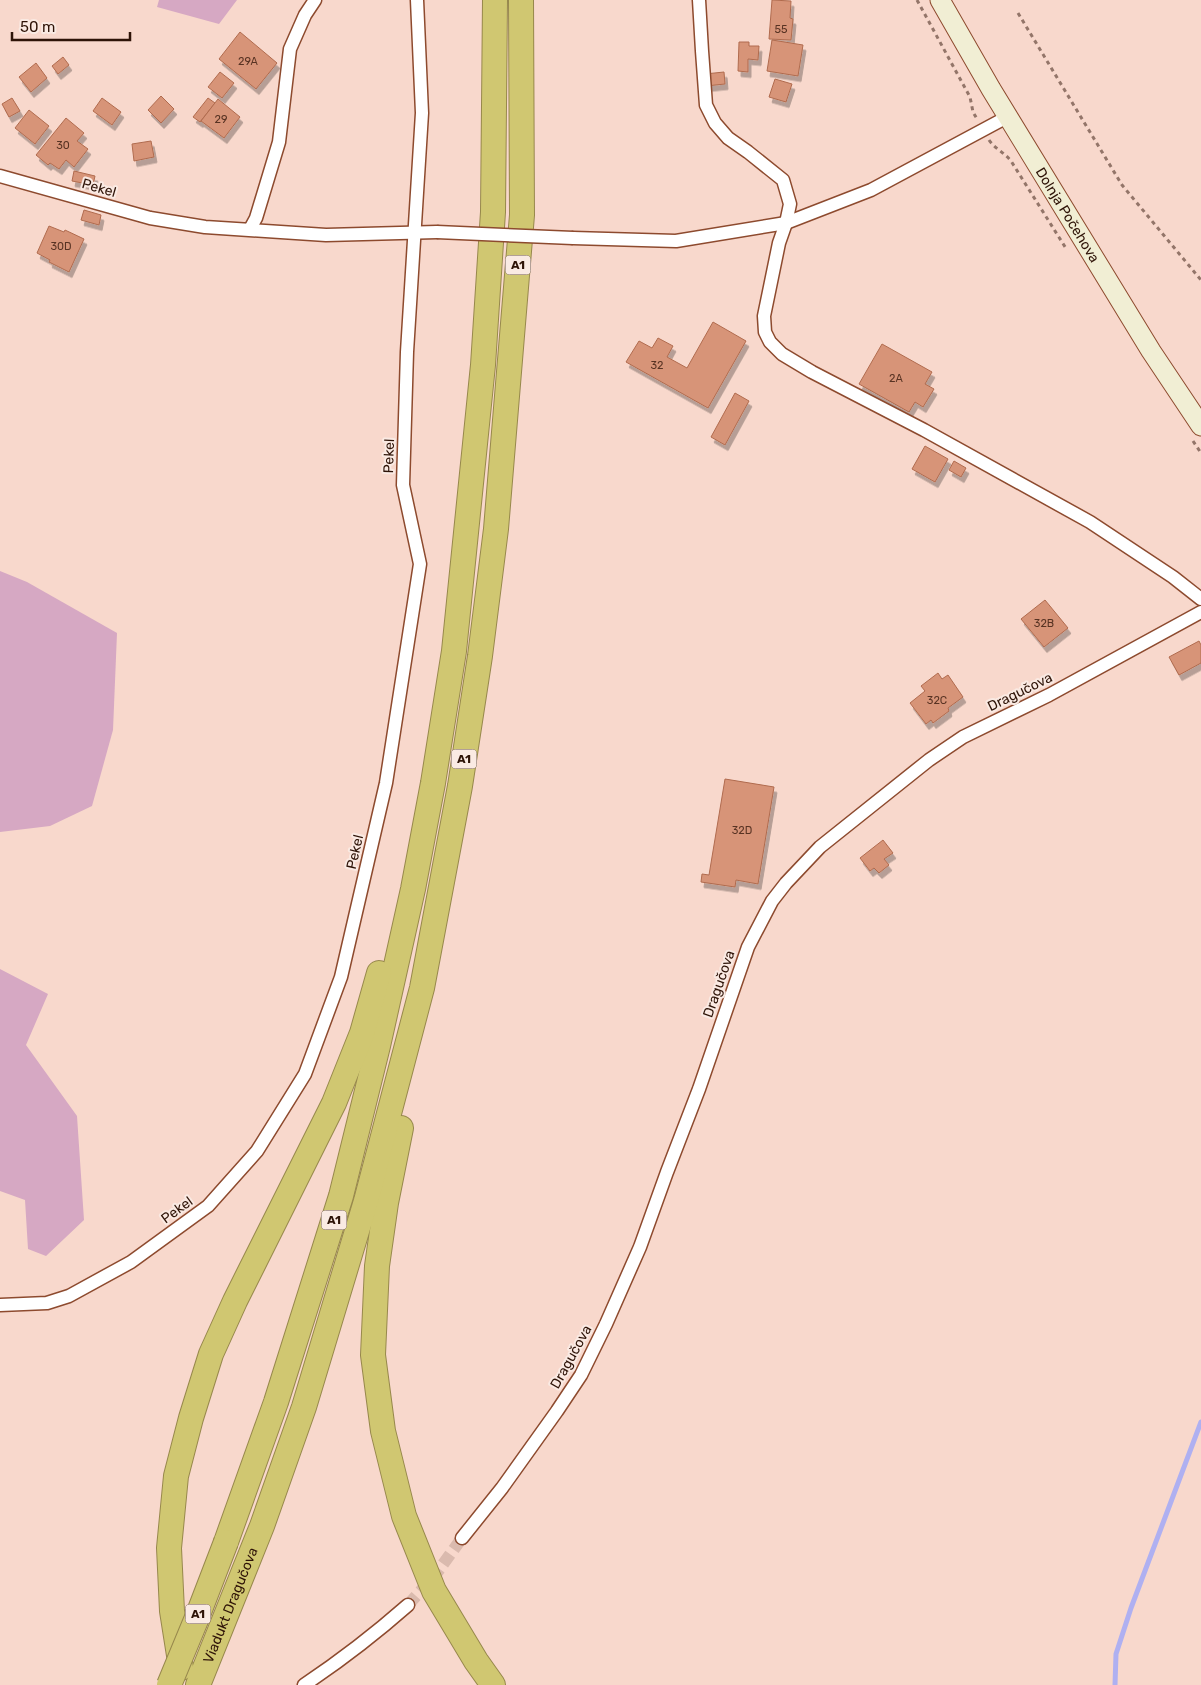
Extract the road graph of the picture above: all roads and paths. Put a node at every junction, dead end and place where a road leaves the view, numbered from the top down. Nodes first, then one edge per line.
1 (315, 0) edge
2 (417, 0) edge
3 (494, 0) edge
4 (521, 0) edge
5 (699, 0) edge
6 (917, 0) edge
7 (940, 0) edge
8 (1018, 13) dead end
9 (1009, 116) junction
10 (976, 118) dead end
11 (0, 176) edge
12 (786, 223) junction
13 (250, 229) junction
14 (414, 233) junction
15 (1201, 280) edge
16 (1201, 426) edge
17 (1201, 599) edge
18 (1201, 612) edge
19 (413, 889) junction
20 (422, 988) junction
21 (0, 1305) edge
22 (462, 1538) tunnel mouth
23 (408, 1605) tunnel mouth
24 (169, 1685) edge
25 (184, 1685) edge
26 (198, 1685) edge
27 (304, 1685) edge
28 (493, 1685) edge

1 - 13 street
2 - 14 street, Pekel
3 - 19 highway, A1
4 - 20 highway, A1
5 - 12 street
6 - 10 path
7 - 9 main road, Dolnja Počehova
8 - 15 path
9 - 12 street, Pekel
9 - 16 main road, Dolnja Počehova
11 - 13 street, Pekel
12 - 14 street, Pekel, bridge
12 - 17 street
13 - 14 street, Pekel
14 - 21 street, Pekel
18 - 22 street, Dragučova
19 - 24 highway, Viadukt Dragučova / A1, bridge
19 - 25 highway
20 - 26 highway, Viadukt Dragučova / A1
20 - 28 highway
23 - 27 street

